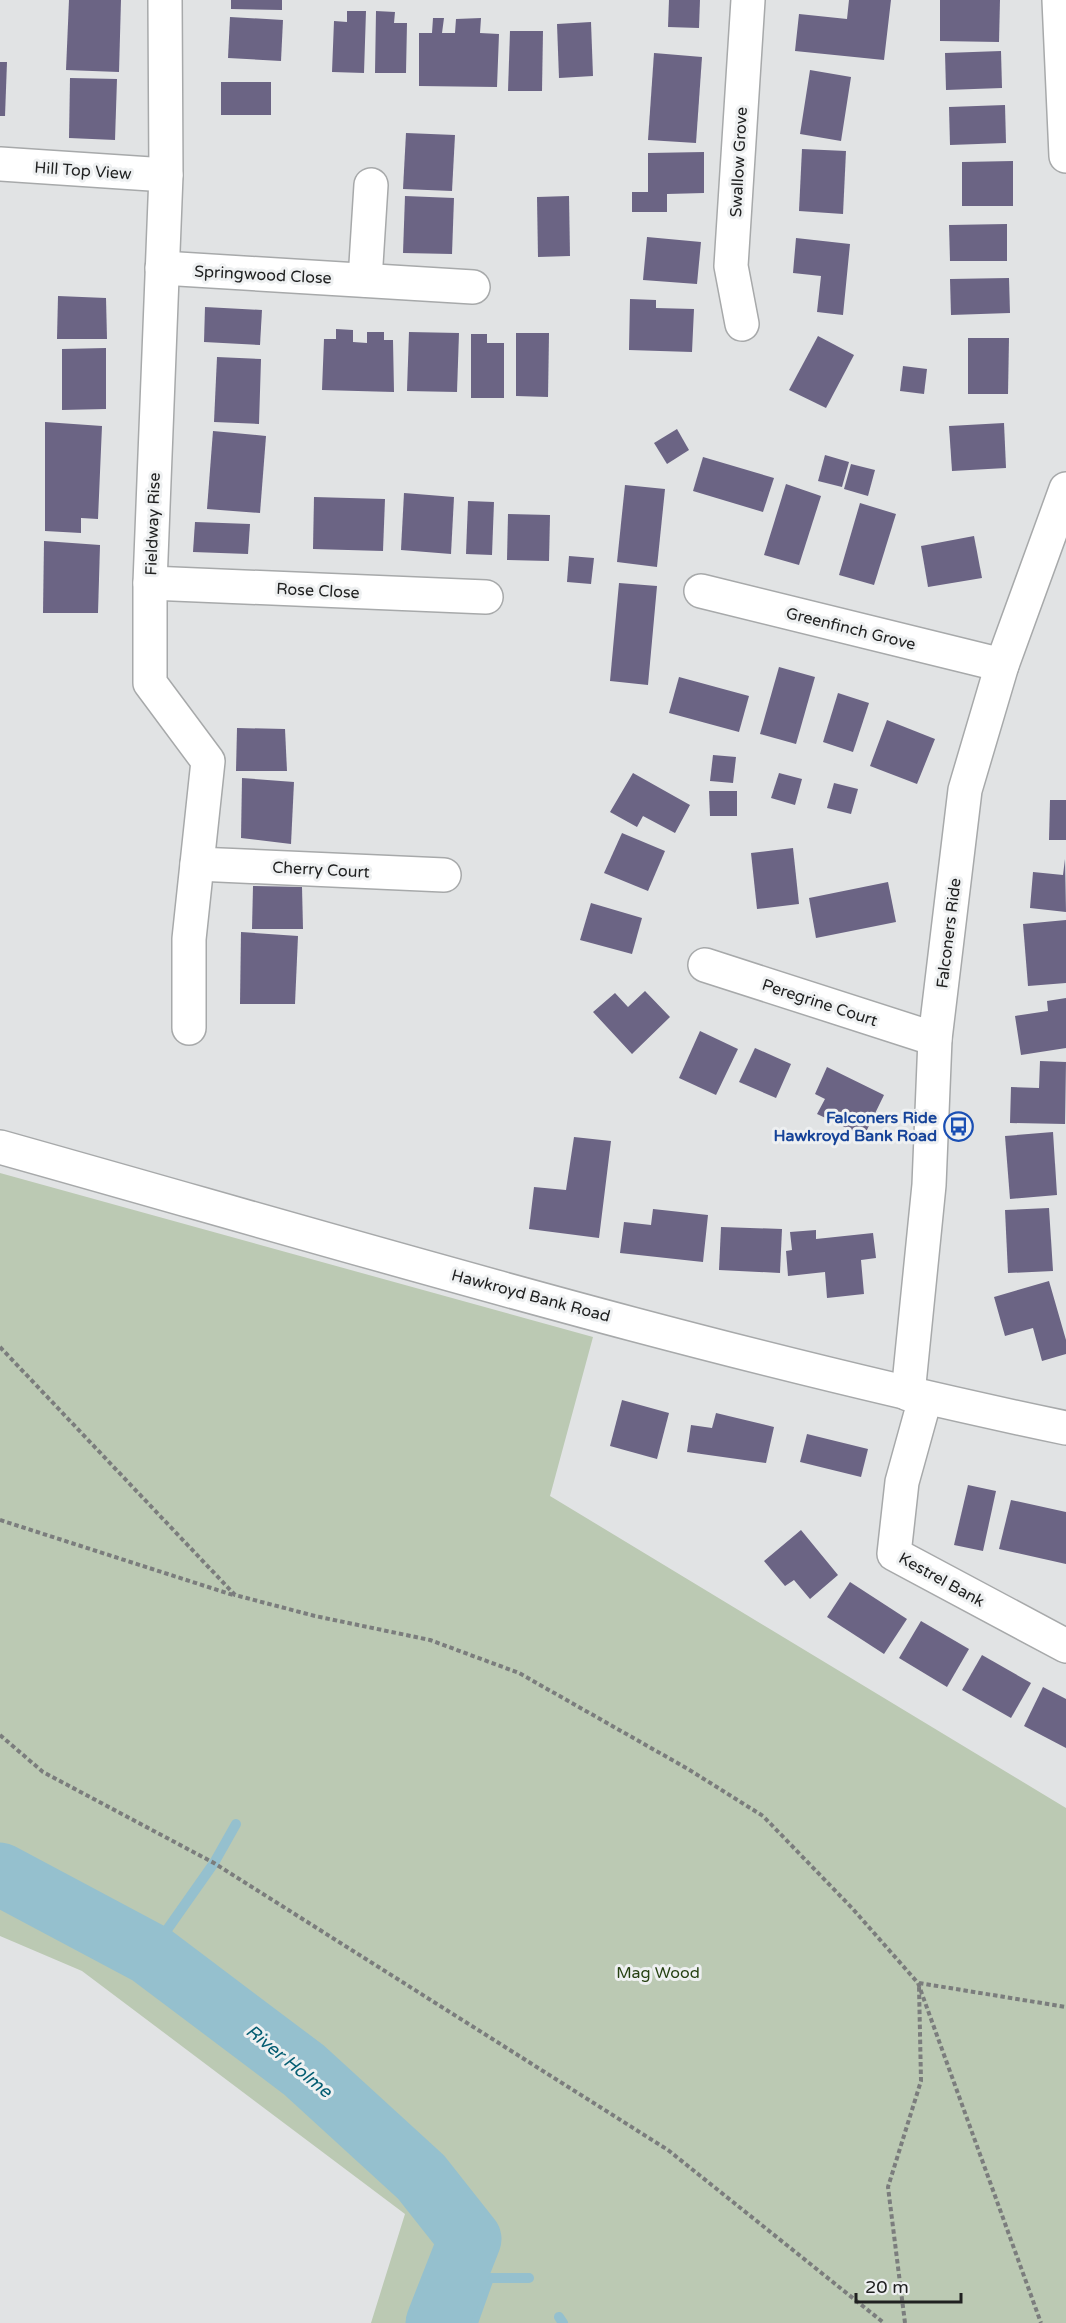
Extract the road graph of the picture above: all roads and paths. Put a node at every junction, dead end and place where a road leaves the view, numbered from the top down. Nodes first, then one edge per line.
1 (165, 0) edge
2 (748, 0) edge
3 (1059, 0) edge
4 (1066, 156) edge
5 (0, 164) edge
6 (166, 175) junction
7 (371, 185) dead end
8 (162, 268) junction
9 (365, 280) junction
10 (473, 287) dead end
11 (742, 324) dead end
12 (1066, 489) edge
13 (150, 582) junction
14 (701, 591) dead end
15 (486, 597) dead end
16 (1002, 665) junction
17 (197, 864) junction
18 (444, 875) dead end
19 (705, 965) dead end
20 (189, 1028) dead end
21 (935, 1039) junction
22 (0, 1147) edge
23 (0, 1347) edge
24 (917, 1396) junction
25 (1066, 1428) edge
26 (0, 1520) edge
27 (235, 1595) junction
28 (1066, 1646) edge
29 (0, 1735) edge
30 (918, 1983) junction
31 (1066, 2007) edge
32 (884, 2323) edge
33 (905, 2323) edge
34 (1041, 2323) edge

1 - 6 street, Fieldway Rise
2 - 11 street, Swallow Grove
3 - 4 street
5 - 6 street, Hill Top View
6 - 8 street, Fieldway Rise
7 - 9 street
8 - 9 street, Springwood Close
8 - 13 street, Fieldway Rise
9 - 10 street, Springwood Close
12 - 16 street, Falconers Ride
13 - 15 street, Rose Close
13 - 17 street, Fieldway Rise
14 - 16 street, Greenfinch Grove
16 - 21 street, Falconers Ride
17 - 18 street, Cherry Court
17 - 20 street, Fieldway Rise
19 - 21 street, Peregrine Court
21 - 24 street, Falconers Ride
22 - 24 street, Hawkroyd Bank Road
23 - 27 path
24 - 25 street, Hawkroyd Bank Road
24 - 28 street, Kestrel Bank
26 - 27 path
27 - 30 path
29 - 32 path
30 - 31 path
30 - 33 path
30 - 34 path

